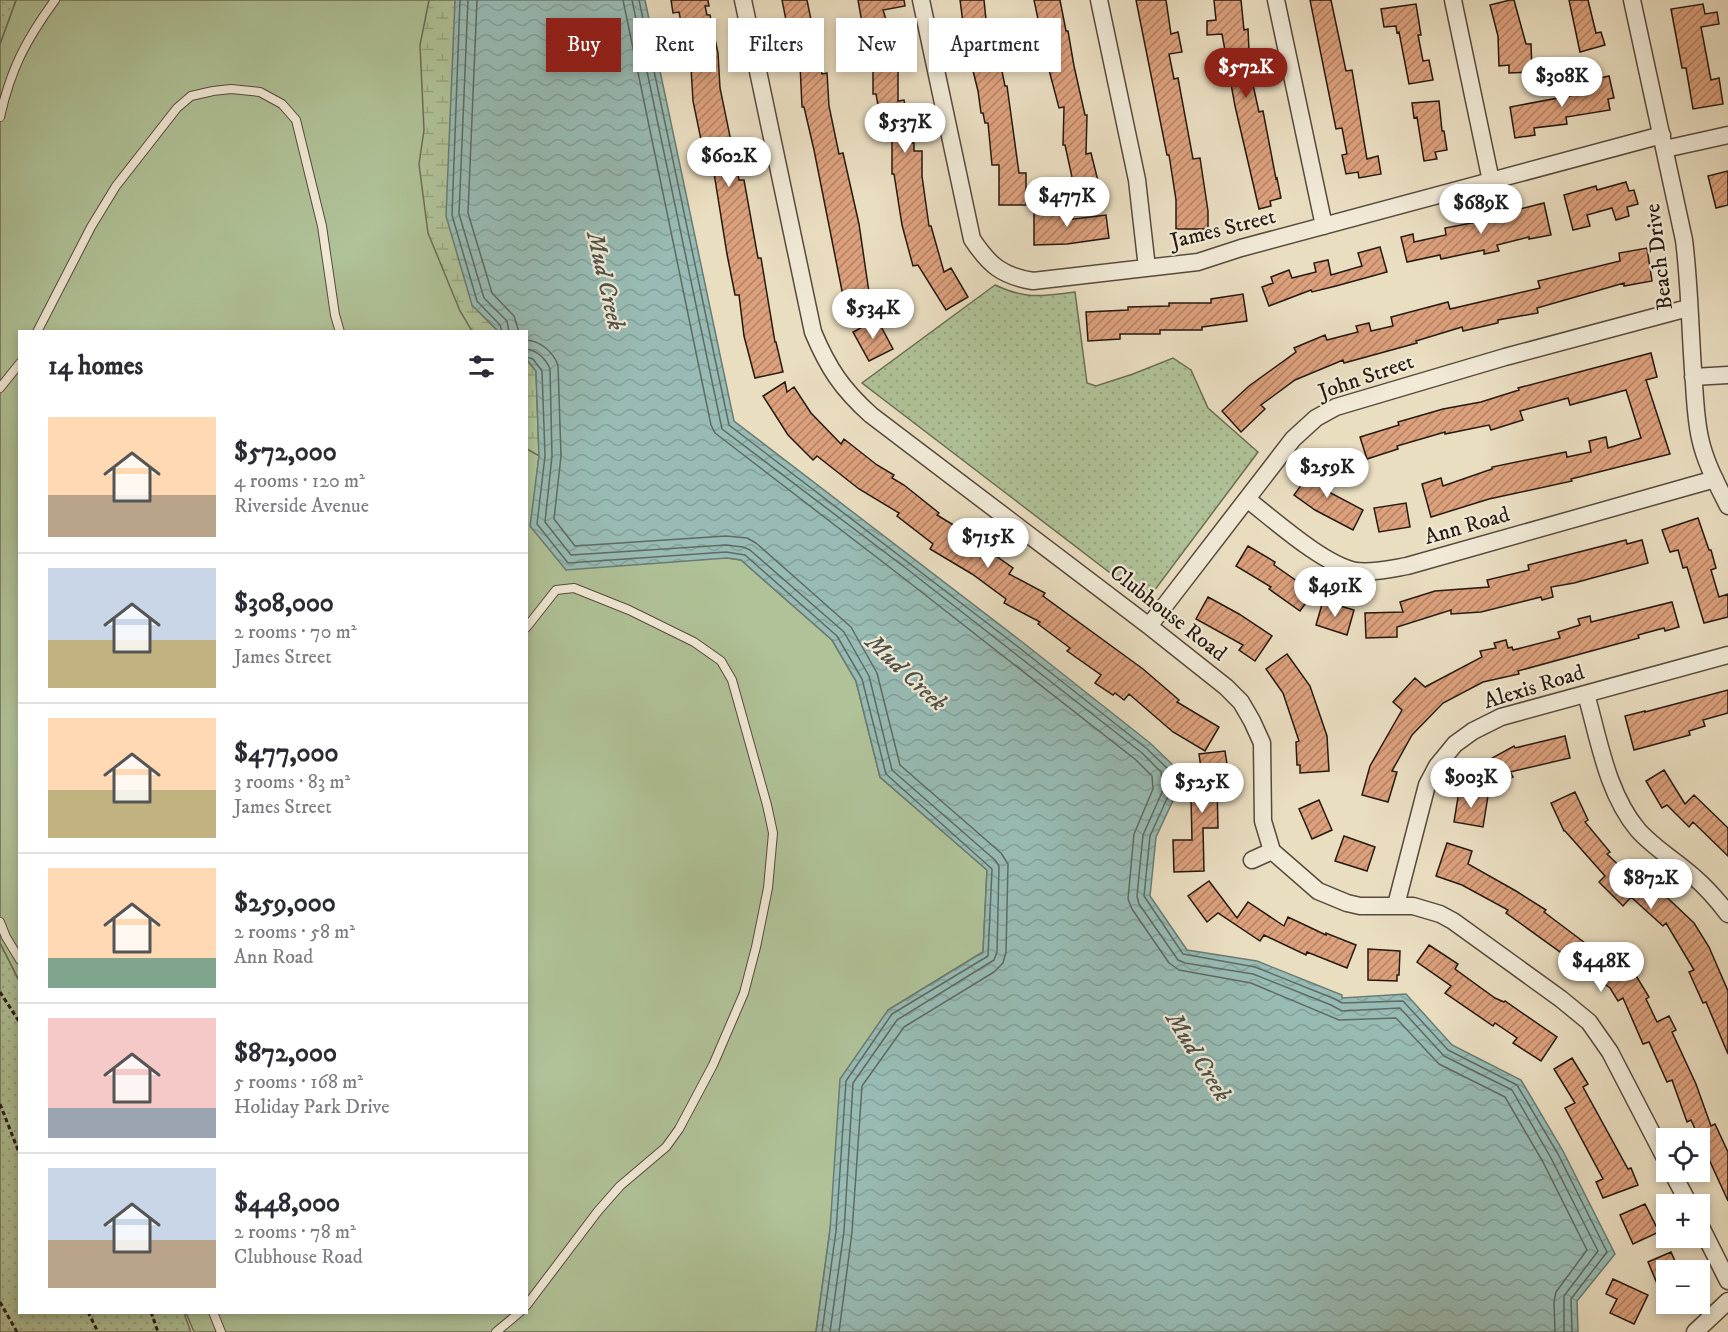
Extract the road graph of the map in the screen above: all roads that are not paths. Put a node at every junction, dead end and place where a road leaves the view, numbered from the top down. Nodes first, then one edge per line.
1 (55, 0) edge
2 (743, 0) edge
3 (921, 0) edge
4 (1099, 0) edge
5 (1276, 0) edge
6 (1453, 0) edge
7 (1632, 0) edge
8 (0, 117) edge
9 (1728, 135) edge
10 (1663, 142) junction
11 (1491, 181) junction
12 (1324, 226) junction
13 (1147, 268) junction
14 (1688, 308) junction
15 (38, 330) edge
16 (339, 330) edge
17 (18, 366) edge
18 (1728, 375) edge
19 (1694, 377) junction
20 (0, 388) edge
21 (1715, 479) junction
22 (1247, 499) junction
23 (1728, 506) edge
24 (528, 625) edge
25 (1149, 626) junction
26 (1728, 655) edge
27 (1586, 694) junction
28 (1272, 851) junction
29 (1252, 860) dead end
30 (1396, 905) junction
31 (1728, 914) edge
32 (0, 922) edge
33 (18, 957) edge
34 (1656, 1141) edge
35 (1710, 1245) edge
36 (1728, 1281) edge
37 (1728, 1301) edge
38 (528, 1303) edge
39 (214, 1314) edge
40 (517, 1314) edge
41 (221, 1332) edge
42 (496, 1332) edge
43 (1695, 1332) edge

1 - 8 lane
2 - 25 street, Clubhouse Road
3 - 13 street, James Street
4 - 13 street
5 - 12 street
6 - 11 street
7 - 10 street, Beach Drive
9 - 10 street, James Street
10 - 11 street, James Street
10 - 14 street, Beach Drive
11 - 12 street, James Street
12 - 13 street, James Street
14 - 19 street, Beach Drive
14 - 22 street, John Street
15 - 16 lane
17 - 20 lane
18 - 19 street
19 - 21 street, Beach Drive
21 - 22 street, Ann Road
21 - 23 street, Beach Drive
22 - 25 street, John Street
24 - 38 lane
25 - 28 street, Clubhouse Road
26 - 27 street, Alexis Road
27 - 30 street, Alexis Road
27 - 31 street
28 - 29 street
28 - 30 street
30 - 34 street
32 - 33 lane
35 - 36 street
37 - 43 street
39 - 41 lane
40 - 42 lane

